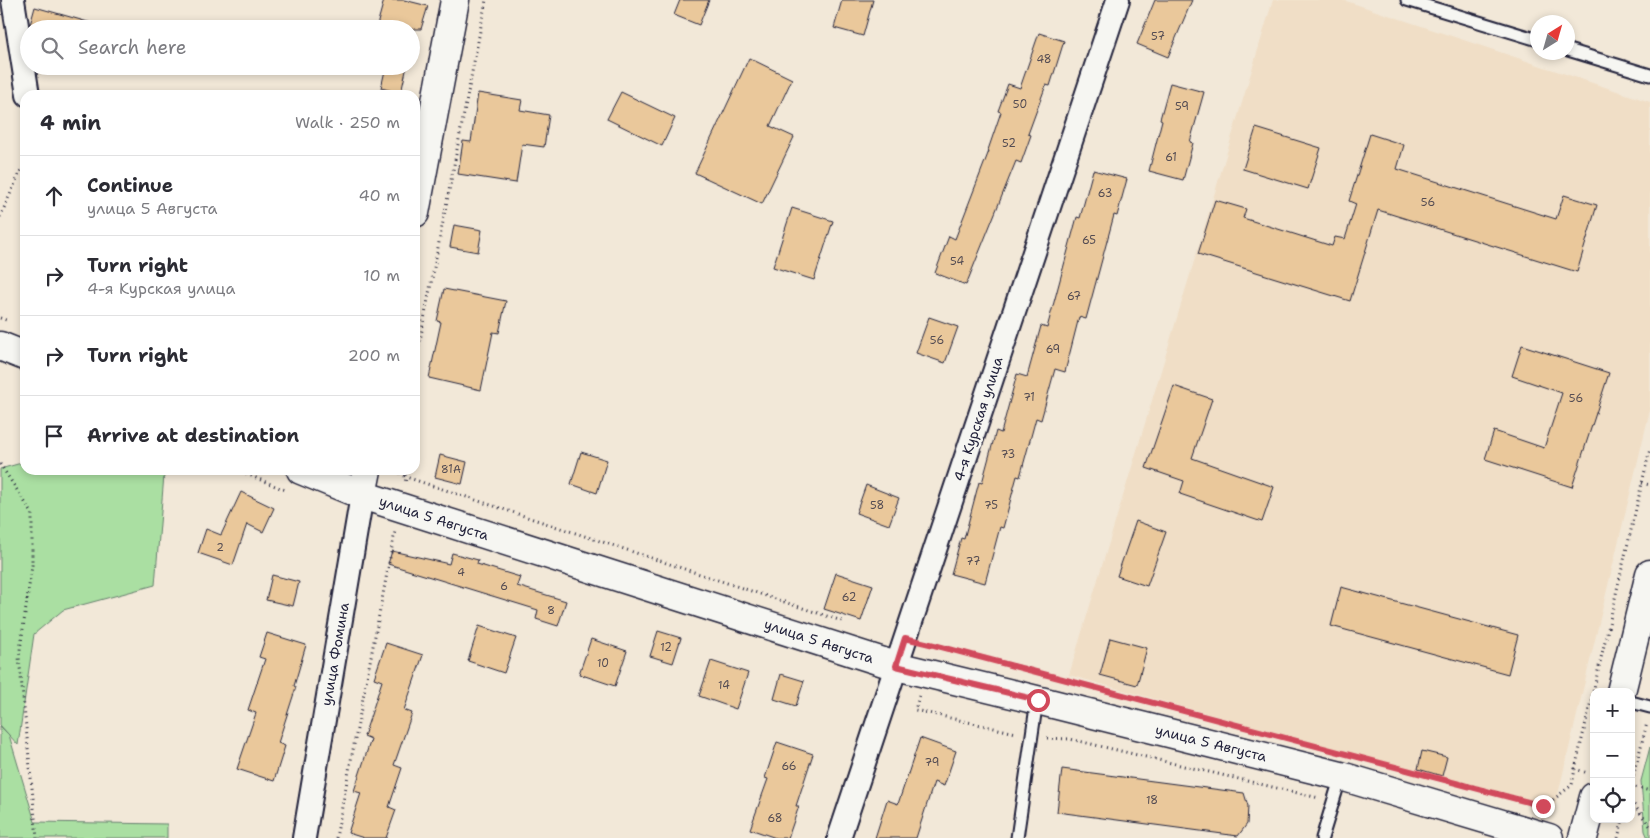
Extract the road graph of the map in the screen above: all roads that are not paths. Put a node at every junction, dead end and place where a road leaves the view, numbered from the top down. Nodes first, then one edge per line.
1 (13, 0) edge
2 (455, 0) edge
3 (1118, 0) edge
4 (1406, 0) edge
5 (1530, 38) edge
6 (20, 44) edge
7 (1575, 52) edge
8 (25, 75) edge
9 (1650, 75) edge
10 (27, 90) edge
11 (420, 186) edge
12 (0, 346) edge
13 (20, 354) edge
14 (328, 475) edge
15 (365, 482) edge
16 (1650, 574) edge
17 (896, 666) junction
18 (1622, 688) edge
19 (1038, 700) junction
20 (1635, 703) edge
21 (1650, 707) edge
22 (1337, 789) junction
23 (1590, 812) edge
24 (304, 838) edge
25 (839, 838) edge
26 (1017, 838) edge
27 (1322, 838) edge
28 (1549, 838) edge
29 (1583, 838) edge

1 - 6 street
2 - 11 main road
3 - 17 street, 4-я Курская улица
4 - 5 lane
7 - 9 lane
8 - 10 street
12 - 13 main road
14 - 15 main road, улица 5 Августа
15 - 17 main road, улица 5 Августа
15 - 24 street, улица Фомина
16 - 18 main road
17 - 19 main road, улица 5 Августа
17 - 25 street, 4-я Курская улица
19 - 22 main road, улица 5 Августа
19 - 26 lane
20 - 21 lane
22 - 27 lane
22 - 28 main road, улица 5 Августа
23 - 29 main road

